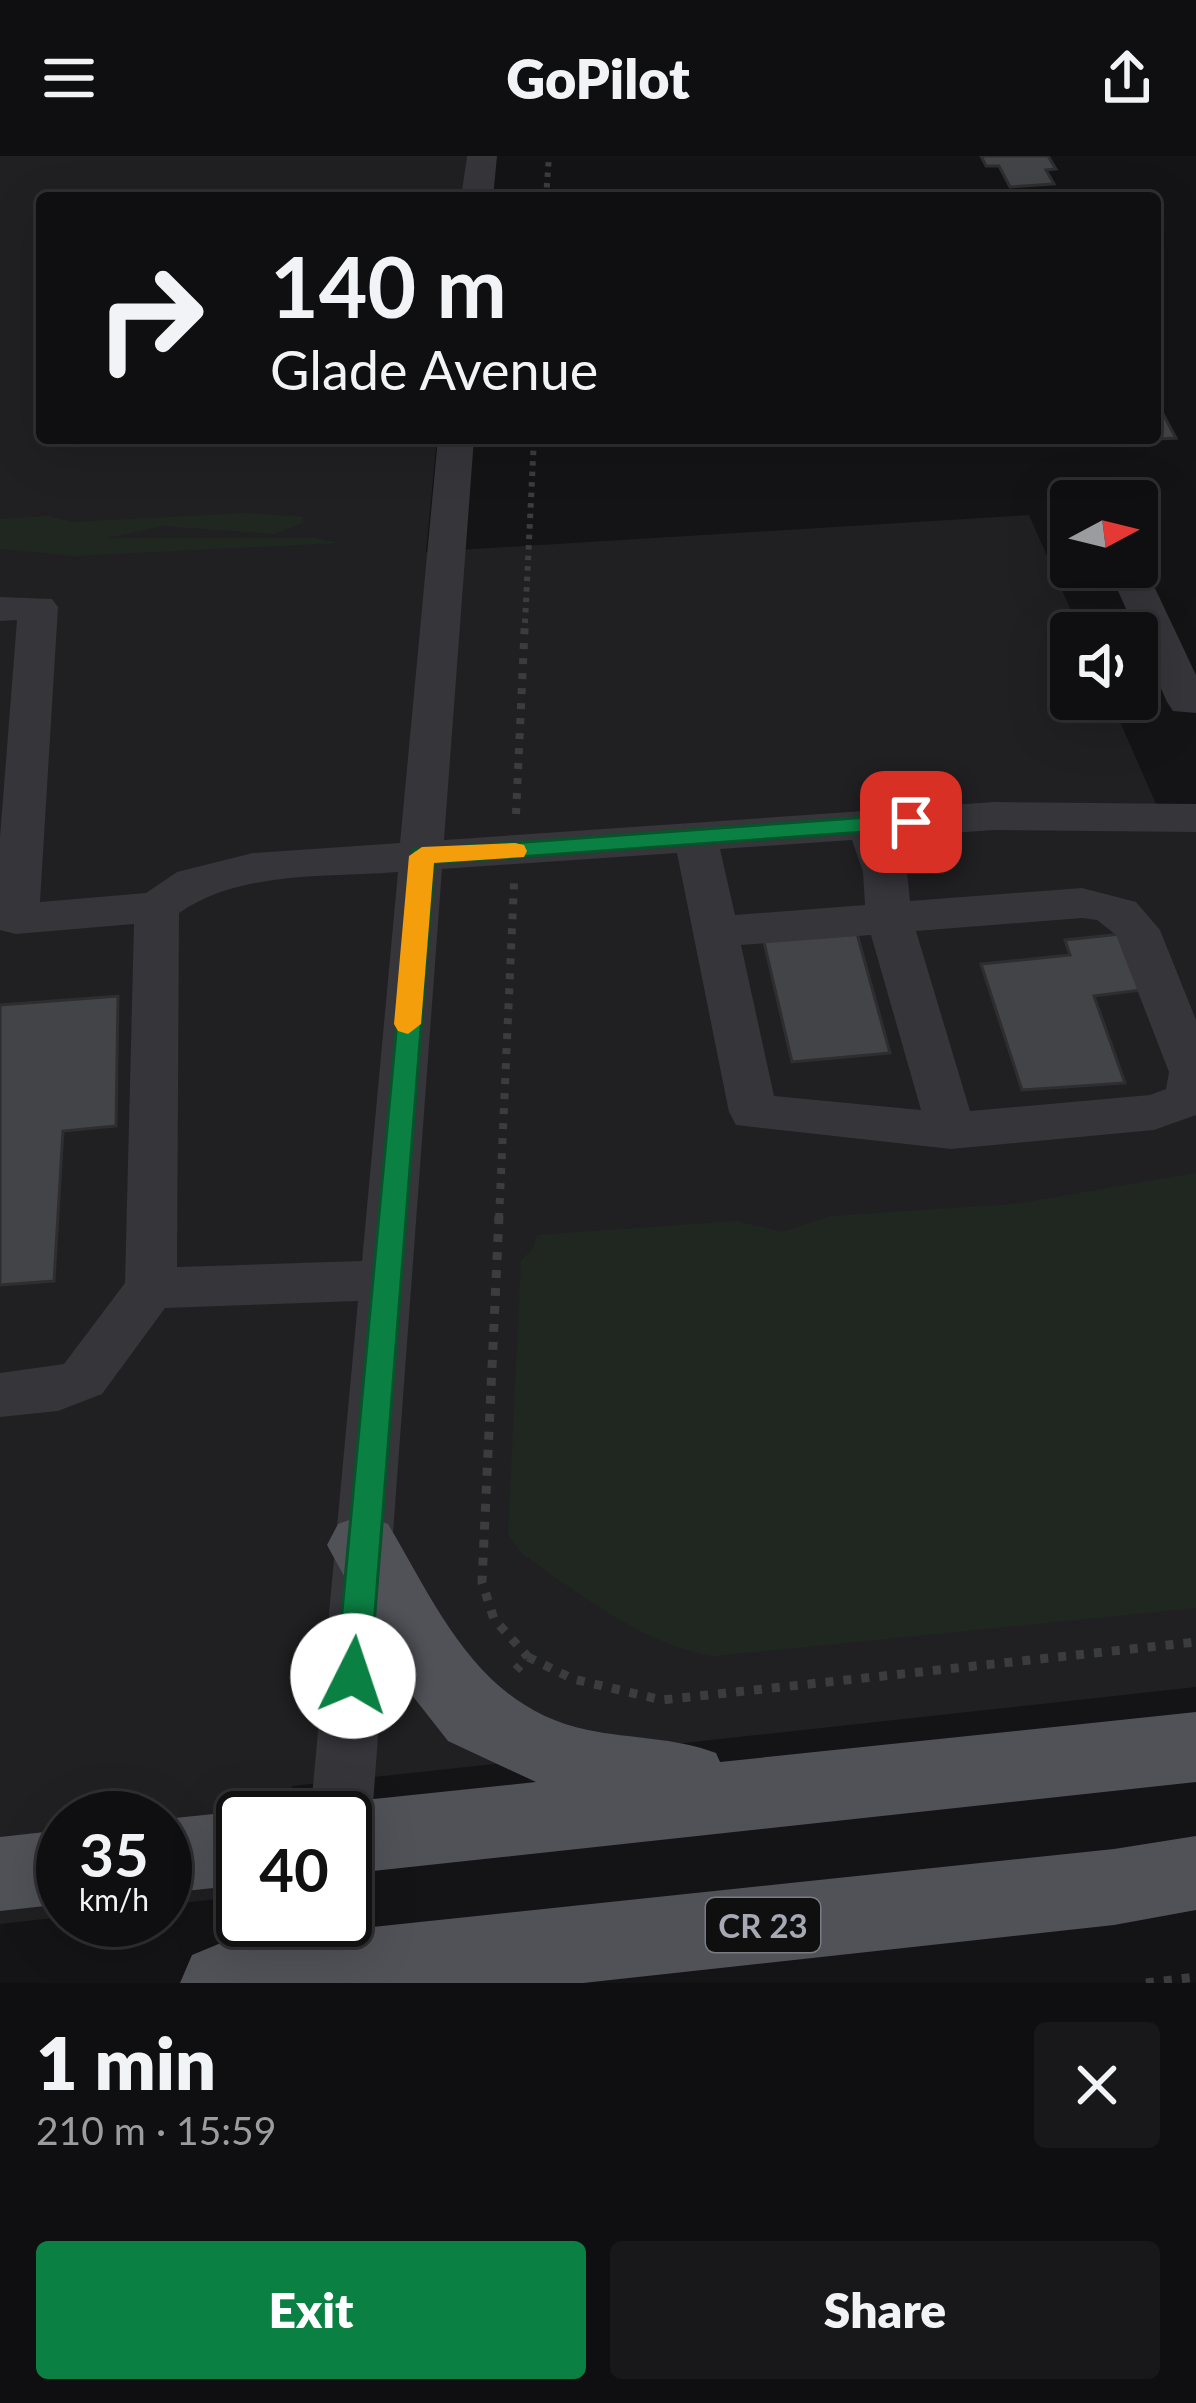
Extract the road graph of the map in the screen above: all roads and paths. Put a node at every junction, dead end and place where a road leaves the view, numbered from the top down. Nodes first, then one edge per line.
1 (482, 156) edge
2 (548, 156) edge
3 (478, 192) edge
4 (546, 192) edge
5 (456, 444) edge
6 (533, 444) edge
7 (1136, 588) edge
8 (0, 609) edge
9 (1193, 707) edge
10 (1196, 818) edge
11 (869, 825) junction
12 (696, 838) junction
13 (515, 851) junction
14 (422, 856) junction
15 (158, 907) junction
16 (890, 918) junction
17 (716, 932) junction
18 (951, 1131) junction
19 (386, 1280) junction
20 (152, 1288) junction
21 (0, 1395) edge
22 (363, 1545) junction
23 (1196, 1642) edge
24 (528, 1657) junction
25 (475, 1717) junction
26 (1196, 1747) edge
27 (343, 1791) edge
28 (796, 1791) junction
29 (372, 1835) edge
30 (36, 1870) edge
31 (0, 1874) edge
32 (1196, 1874) edge
33 (330, 1958) edge
34 (1196, 1977) edge
35 (221, 1983) edge
36 (1146, 1983) edge

1 - 3 street
2 - 4 path
5 - 14 street
6 - 13 path
7 - 9 street
8 - 15 street
10 - 11 street
11 - 12 street
11 - 16 street
12 - 13 street
12 - 17 street
13 - 14 street
13 - 24 path
14 - 15 street
14 - 19 street
15 - 20 street
16 - 17 street
16 - 18 street
16 - 18 street
17 - 18 street
19 - 20 street
19 - 22 street
20 - 21 street
22 - 25 main road
22 - 27 street
23 - 24 path
24 - 25 path
25 - 28 main road
26 - 28 main road
28 - 29 main road
30 - 31 main road
32 - 33 main road, CR 23
33 - 35 main road, CR 23
34 - 36 path

